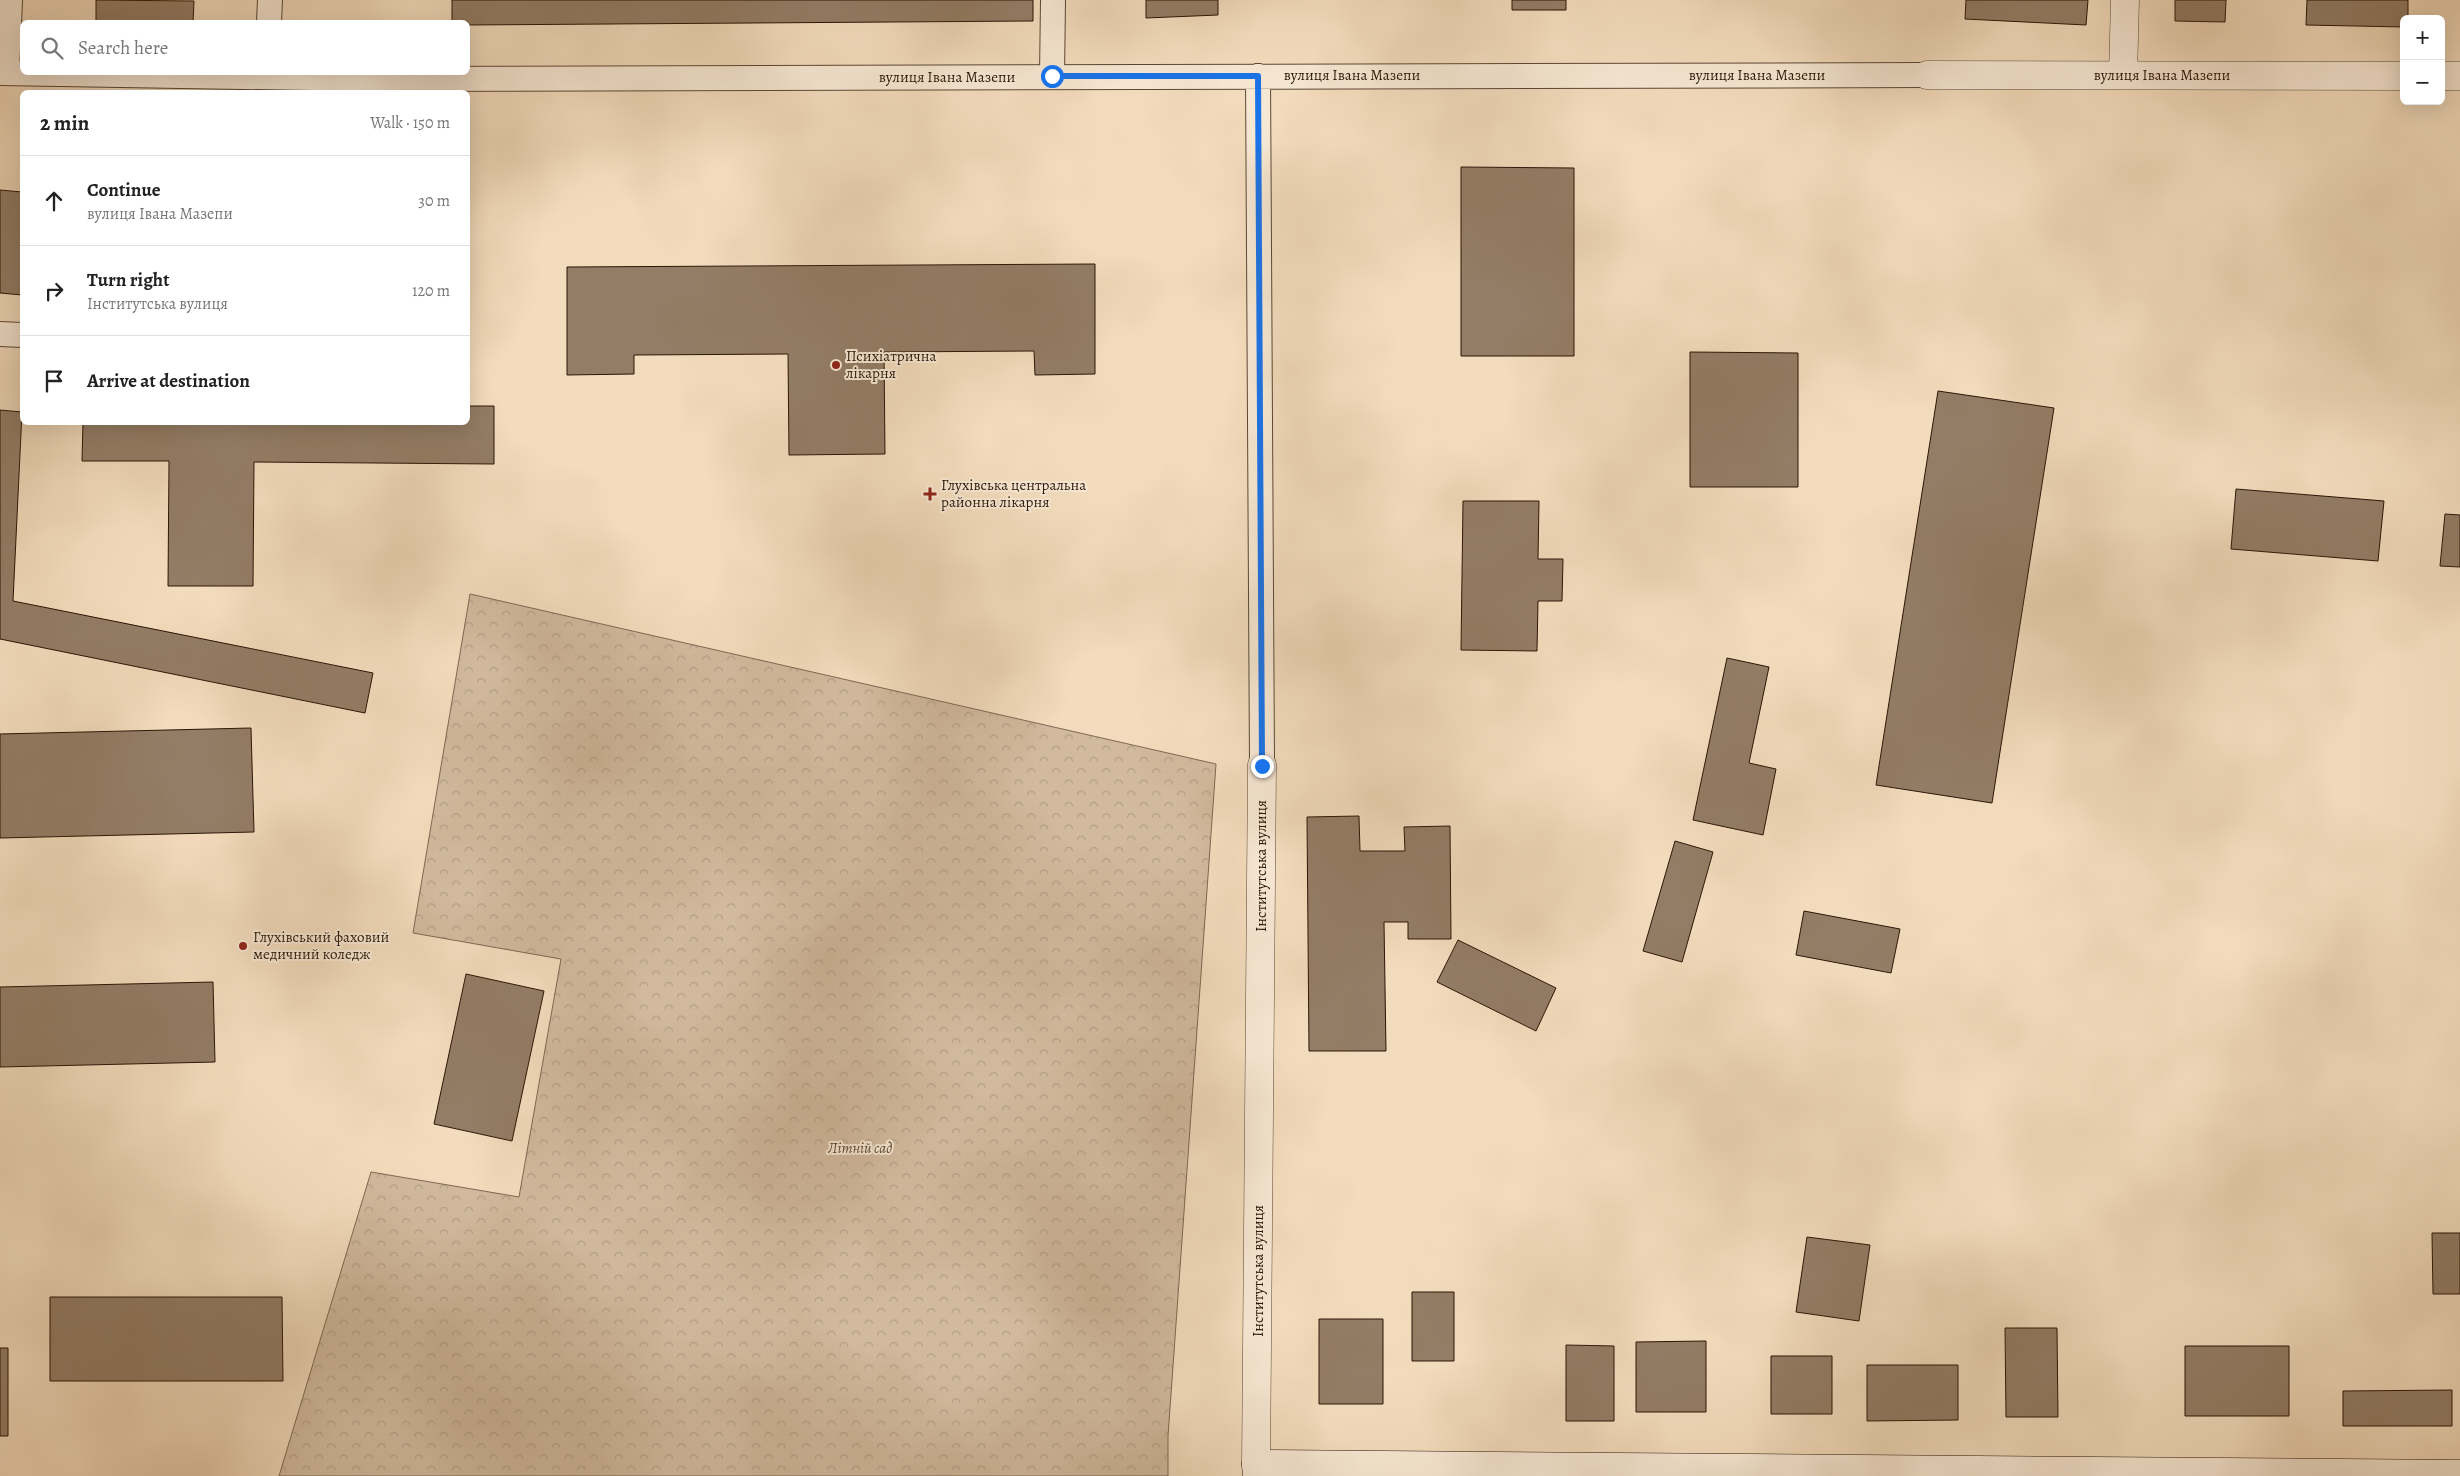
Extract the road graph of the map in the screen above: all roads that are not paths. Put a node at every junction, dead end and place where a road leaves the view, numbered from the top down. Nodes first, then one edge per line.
1 (10, 0) edge
2 (270, 0) edge
3 (1053, 0) edge
4 (2125, 0) edge
5 (269, 20) edge
6 (4, 73) edge
7 (20, 73) edge
8 (2123, 74) junction
9 (267, 75) edge
10 (1927, 75) joint
11 (1052, 76) junction
12 (1258, 76) junction
13 (2400, 76) edge
14 (2445, 76) edge
15 (2460, 76) edge
16 (370, 86) edge
17 (0, 334) edge
18 (20, 335) edge
19 (1262, 766) joint
20 (1257, 1470) edge
21 (2460, 1474) edge

1 - 6 lane
2 - 5 lane
3 - 11 lane
4 - 8 street
6 - 7 lane, вулиця Івана Мазепи
8 - 10 street, вулиця Івана Мазепи
8 - 13 street, вулиця Івана Мазепи
9 - 16 lane, вулиця Івана Мазепи
10 - 12 lane, вулиця Івана Мазепи
11 - 12 lane, вулиця Івана Мазепи
11 - 16 lane, вулиця Івана Мазепи
12 - 19 lane, Інститутська вулиця
14 - 15 street
17 - 18 lane
19 - 20 street, Інститутська вулиця
20 - 21 street

